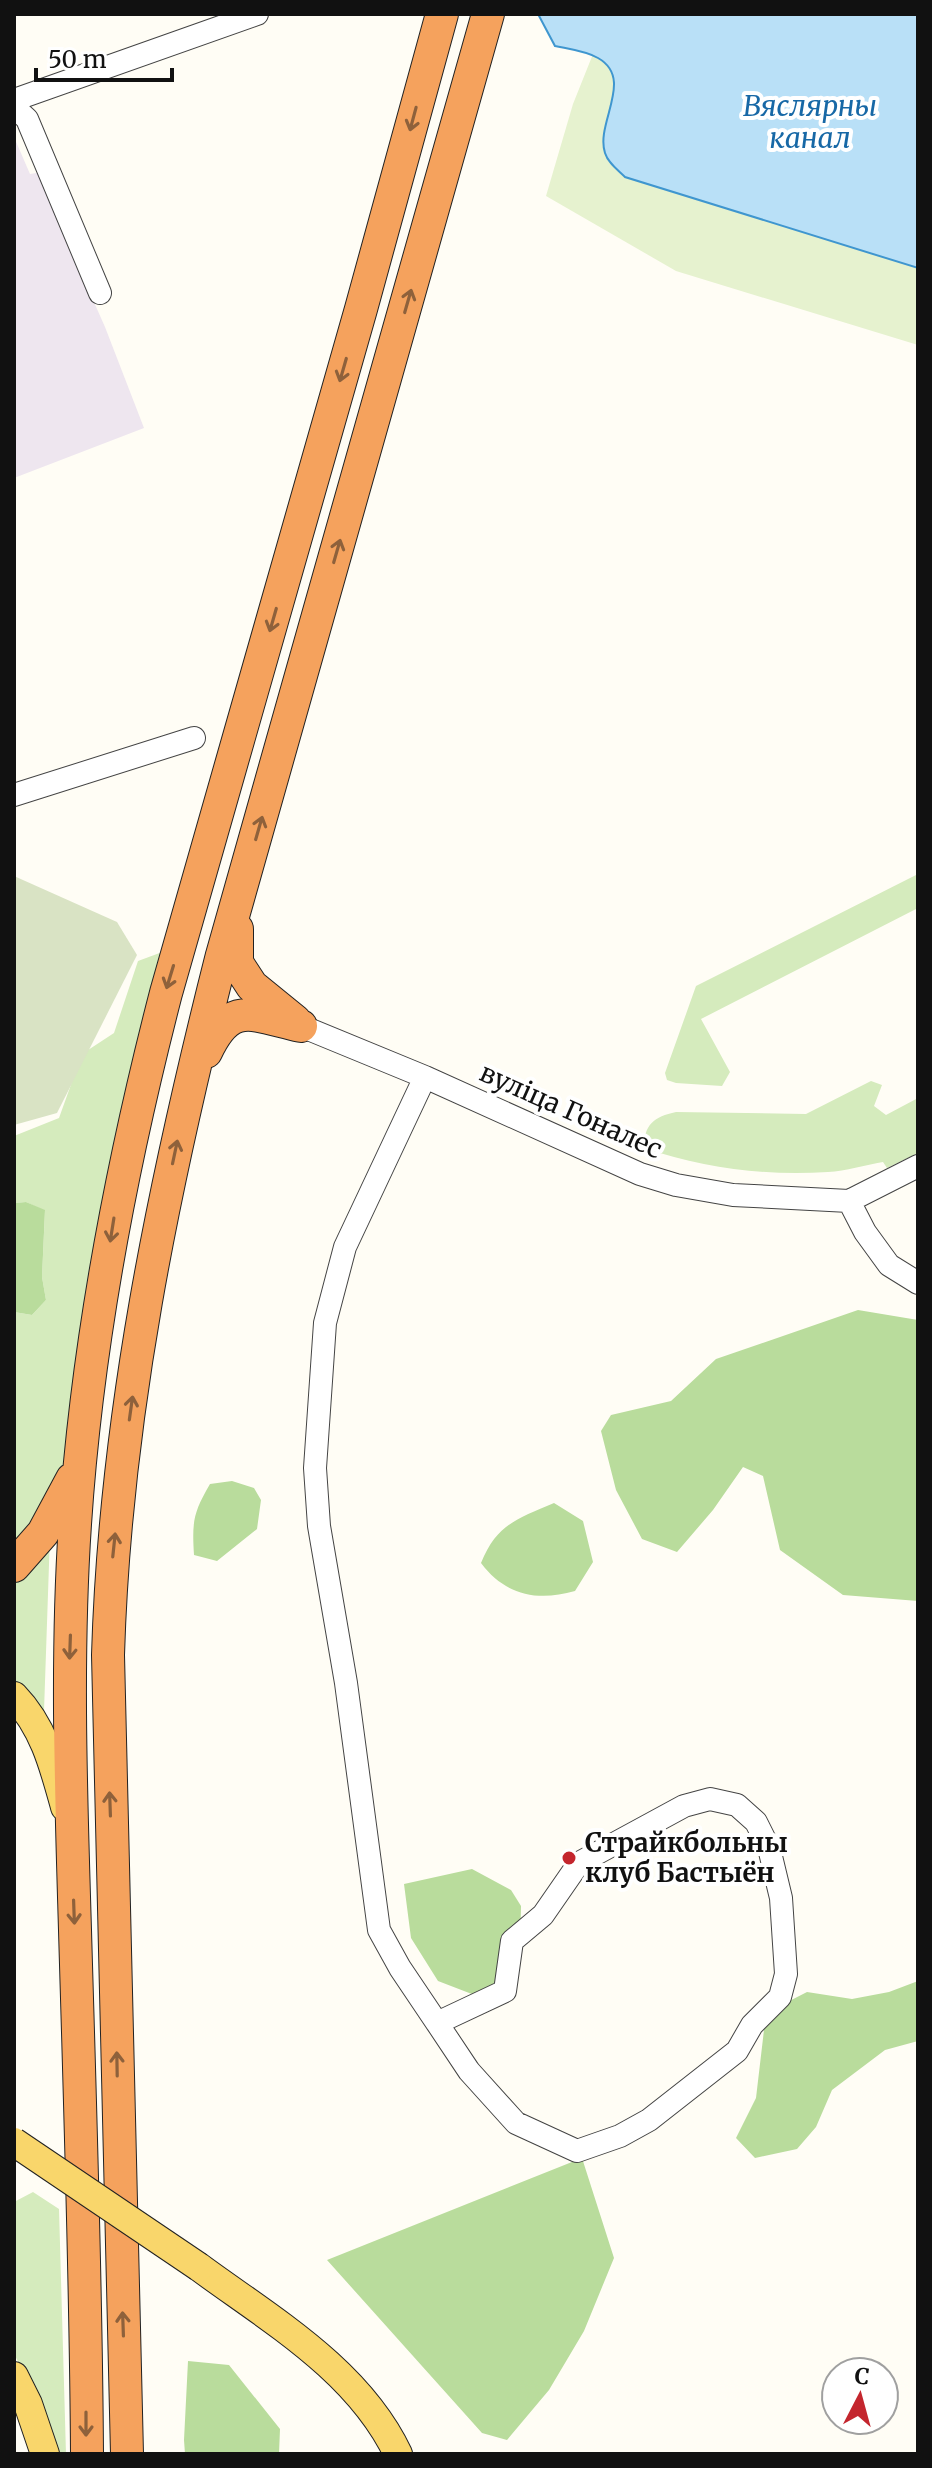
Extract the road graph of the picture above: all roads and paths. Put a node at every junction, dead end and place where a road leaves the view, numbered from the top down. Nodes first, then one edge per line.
1 (257, 14) edge
2 (488, 14) edge
3 (438, 29) edge
4 (14, 100) edge
5 (14, 107) edge
6 (100, 293) dead end
7 (194, 738) dead end
8 (14, 795) edge
9 (238, 903) junction
10 (301, 1026) junction
11 (425, 1077) junction
12 (187, 1092) junction
13 (918, 1166) edge
14 (849, 1201) junction
15 (918, 1283) edge
16 (81, 1457) junction
17 (14, 1566) edge
18 (14, 1696) edge
19 (72, 1834) junction
20 (437, 2023) junction
21 (14, 2142) edge
22 (14, 2376) edge
23 (45, 2454) edge
24 (87, 2454) edge
25 (127, 2454) edge
26 (398, 2454) edge

1 - 4 street
9 -> 2 highway
3 -> 16 highway
5 - 6 street
7 - 8 street
9 - 10 highway
9 - 12 highway
10 - 11 street, вуліца Гоналес
10 - 12 highway
11 - 14 street, вуліца Гоналес
11 - 20 street
25 -> 12 highway
13 - 14 street, вуліца Гоналес
14 - 15 street
16 - 17 highway
16 -> 19 highway
18 - 19 main road
19 -> 24 highway
20 - 20 street
21 - 26 main road, bridge
22 - 23 main road

